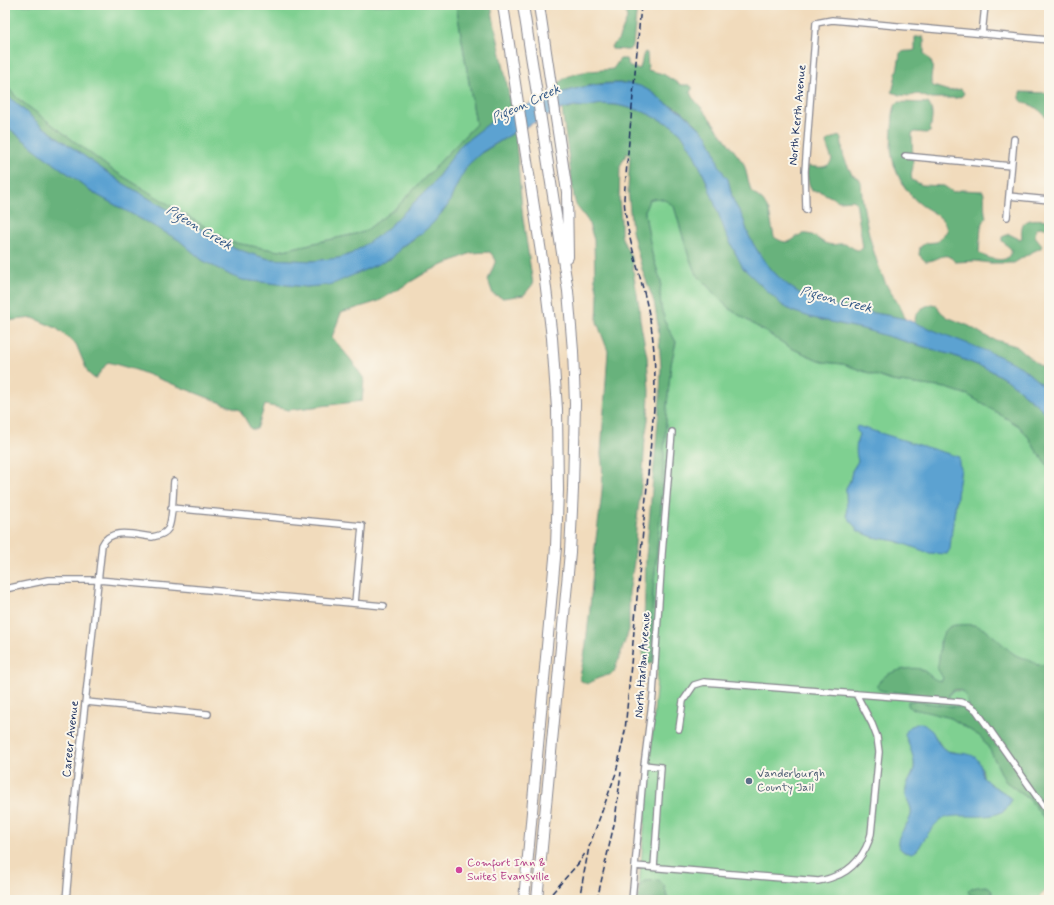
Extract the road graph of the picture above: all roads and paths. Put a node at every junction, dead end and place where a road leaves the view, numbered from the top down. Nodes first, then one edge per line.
1 (503, 5) edge
2 (523, 5) edge
3 (539, 5) edge
4 (985, 5) edge
5 (982, 34) junction
6 (1049, 40) edge
7 (1014, 139) dead end
8 (905, 156) dead end
9 (1011, 166) junction
10 (1009, 196) junction
11 (1049, 200) edge
12 (806, 210) dead end
13 (1006, 217) dead end
14 (568, 291) junction
15 (672, 432) dead end
16 (174, 481) dead end
17 (171, 508) junction
18 (98, 580) junction
19 (5, 589) edge
20 (355, 603) junction
21 (384, 606) dead end
22 (856, 694) junction
23 (86, 702) junction
24 (208, 714) dead end
25 (679, 729) dead end
26 (644, 765) junction
27 (1049, 814) edge
28 (635, 866) junction
29 (654, 867) junction
30 (66, 900) edge
31 (524, 900) edge
32 (537, 900) edge
33 (632, 900) edge

1 - 31 highway
2 - 14 highway
3 - 14 highway
4 - 5 street
5 - 6 street
5 - 12 street, North Kerth Avenue
7 - 9 street
8 - 9 street
9 - 10 street
10 - 11 street
10 - 13 street
14 - 32 highway
15 - 26 street, North Harlan Avenue
16 - 17 street
17 - 18 street, Career Avenue
17 - 20 street
18 - 19 street
18 - 20 street
18 - 23 street, Career Avenue
20 - 21 street
22 - 25 street
22 - 27 street
22 - 29 street
23 - 24 street
23 - 30 street, Career Avenue
26 - 28 street, North Harlan Avenue
26 - 29 street
28 - 29 street
28 - 33 street, North Harlan Avenue

